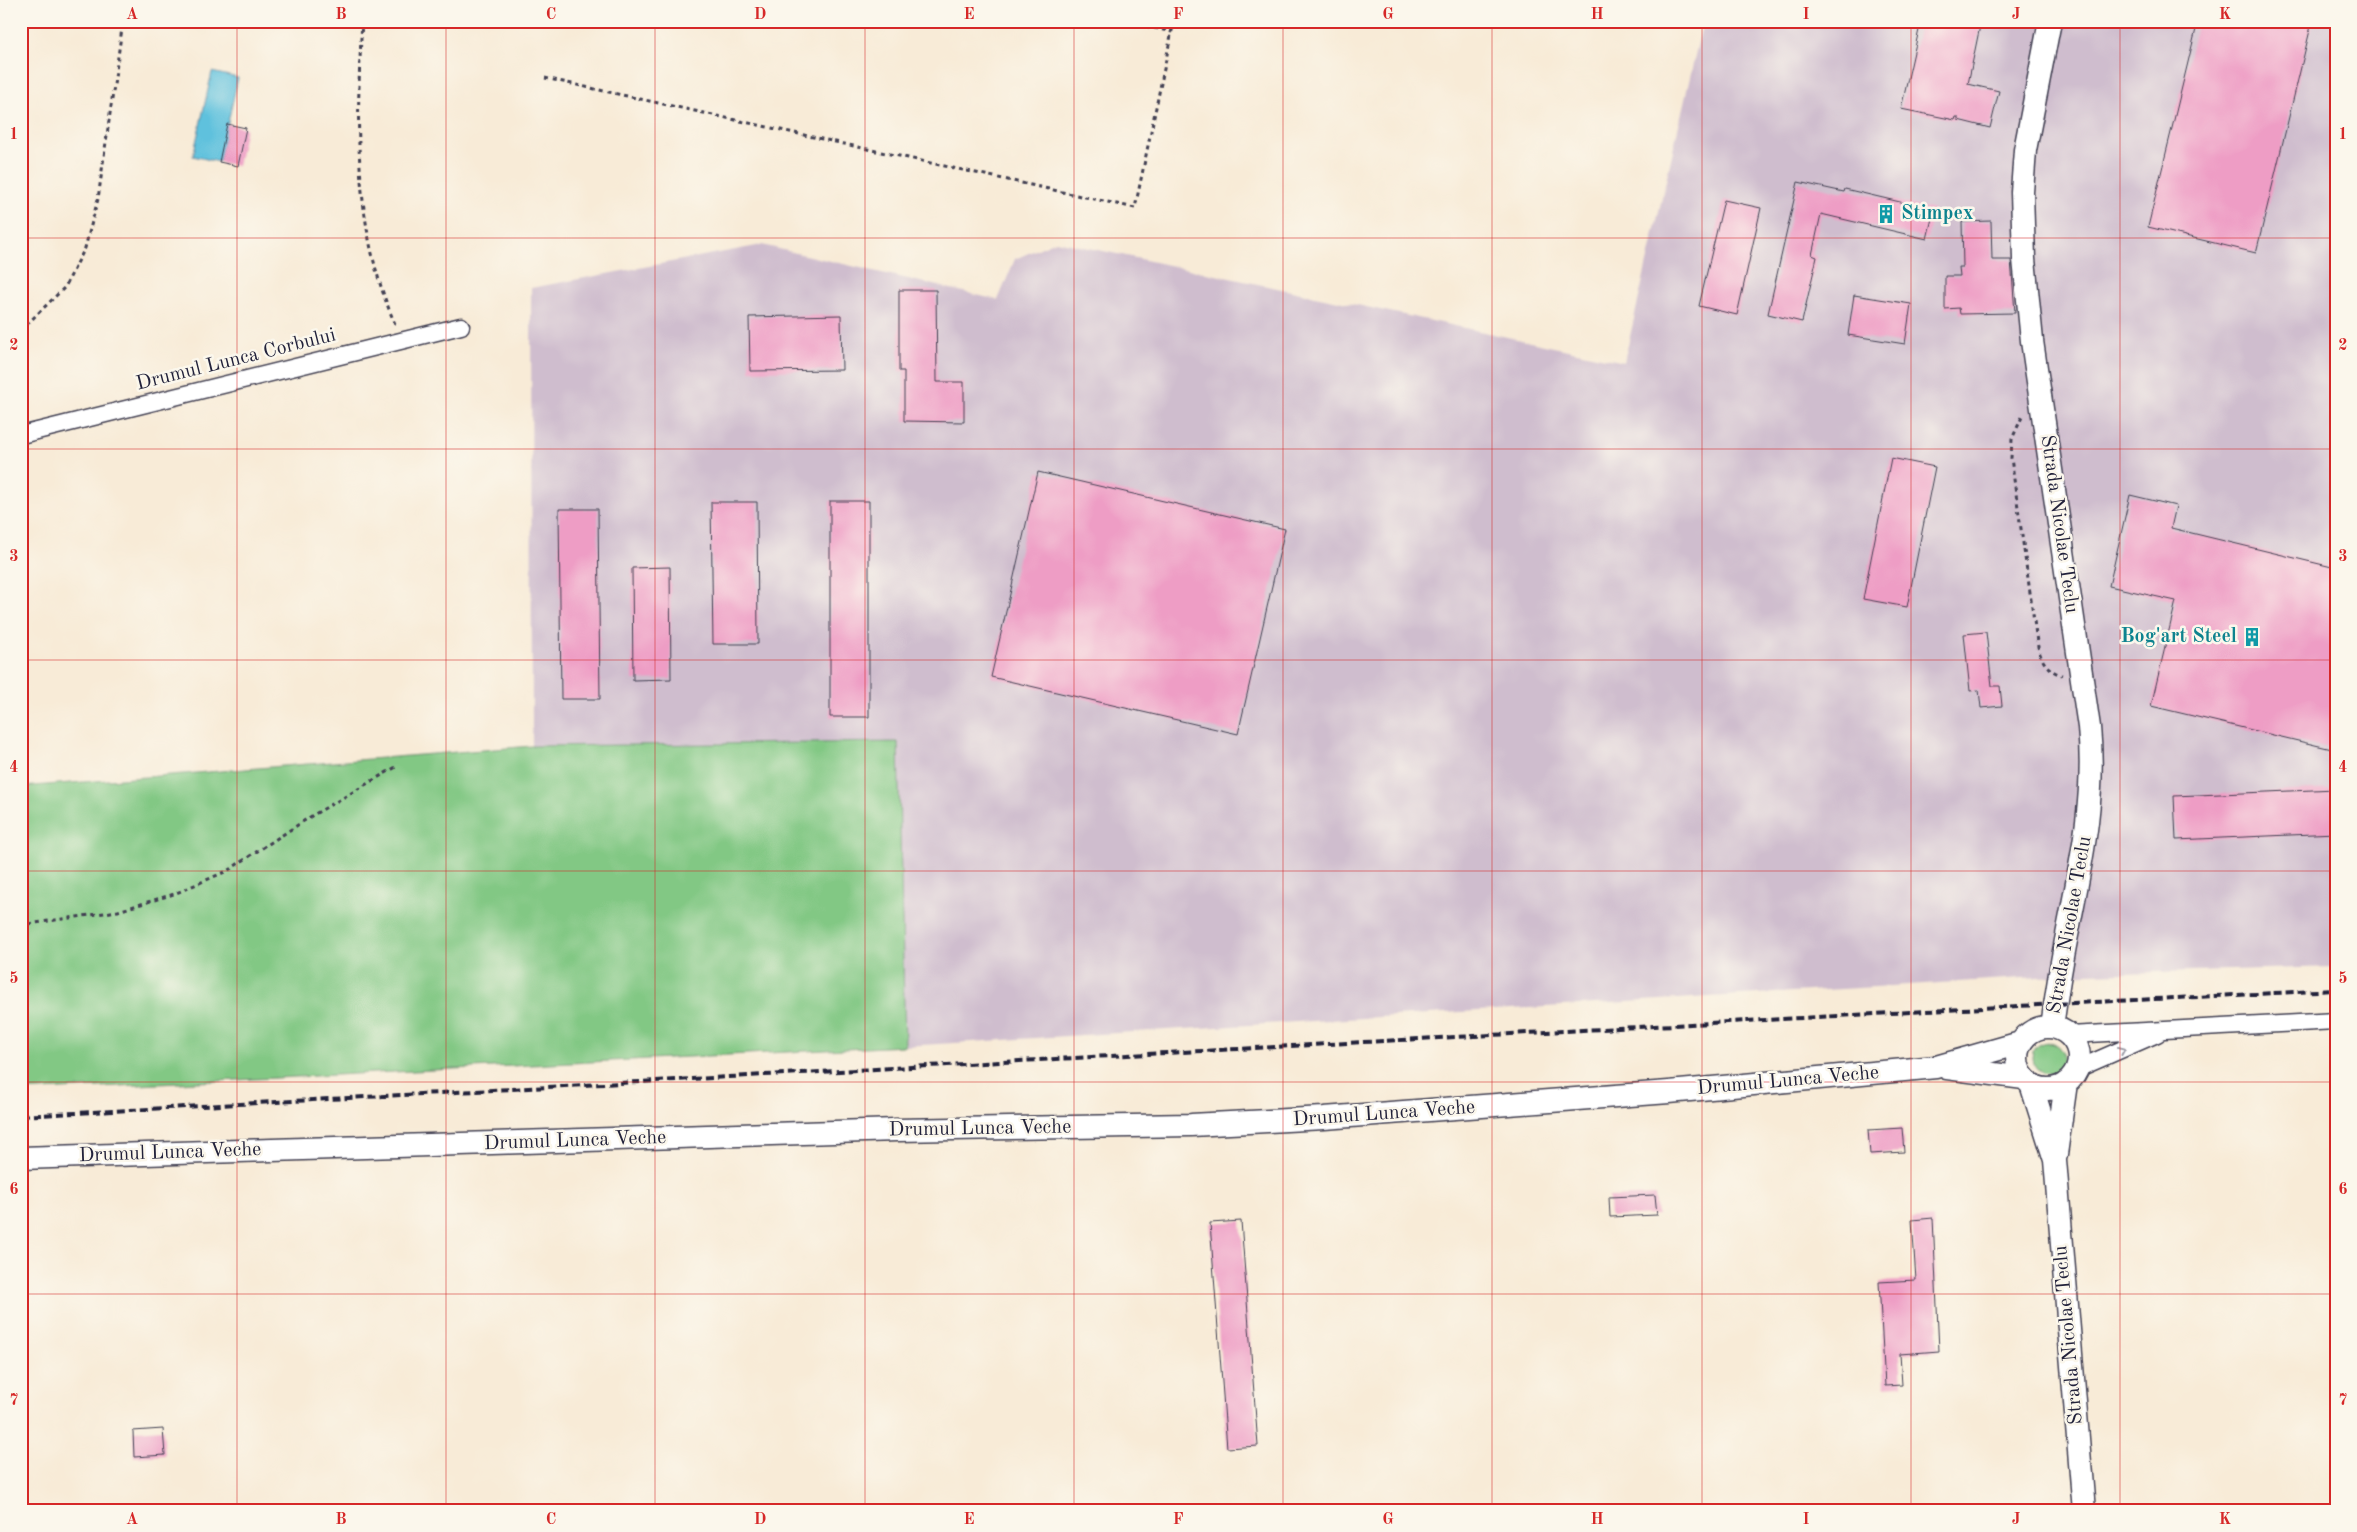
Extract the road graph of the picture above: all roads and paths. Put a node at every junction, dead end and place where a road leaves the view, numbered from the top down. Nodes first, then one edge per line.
1 (123, 21) edge
2 (362, 21) edge
3 (1123, 21) edge
4 (1174, 21) edge
5 (2050, 21) edge
6 (1172, 32) junction
7 (545, 78) dead end
8 (461, 326) dead end
9 (21, 330) edge
10 (402, 340) junction
11 (2039, 388) junction
12 (21, 435) edge
13 (2083, 682) junction
14 (396, 767) dead end
15 (21, 925) edge
16 (2336, 1021) edge
17 (2168, 1029) junction
18 (2061, 1031) junction
19 (2020, 1043) junction
20 (1936, 1067) junction
21 (2072, 1076) junction
22 (2028, 1081) junction
23 (21, 1158) edge
24 (2055, 1160) junction
25 (2084, 1511) edge

1 - 9 path
2 - 10 path
3 - 6 path
4 - 6 path
5 - 11 street, Strada Nicolae Teclu
6 - 7 path
8 - 10 street, Drumul Lunca Corbului
10 - 12 street, Drumul Lunca Corbului
11 - 13 street, Strada Nicolae Teclu
11 - 13 path
13 - 18 street, Strada Nicolae Teclu
14 - 15 path
16 - 17 street
17 - 18 street
21 -> 17 street
18 - 19 street, Strada Nicolae Teclu
18 - 21 street, Strada Nicolae Teclu
19 - 20 street, Drumul Lunca Veche
19 - 22 street, Strada Nicolae Teclu
20 - 22 street, Drumul Lunca Veche
20 - 23 street, Drumul Lunca Veche
21 - 22 street
21 - 24 street, Strada Nicolae Teclu
22 - 24 street, Strada Nicolae Teclu
24 - 25 street, Strada Nicolae Teclu

